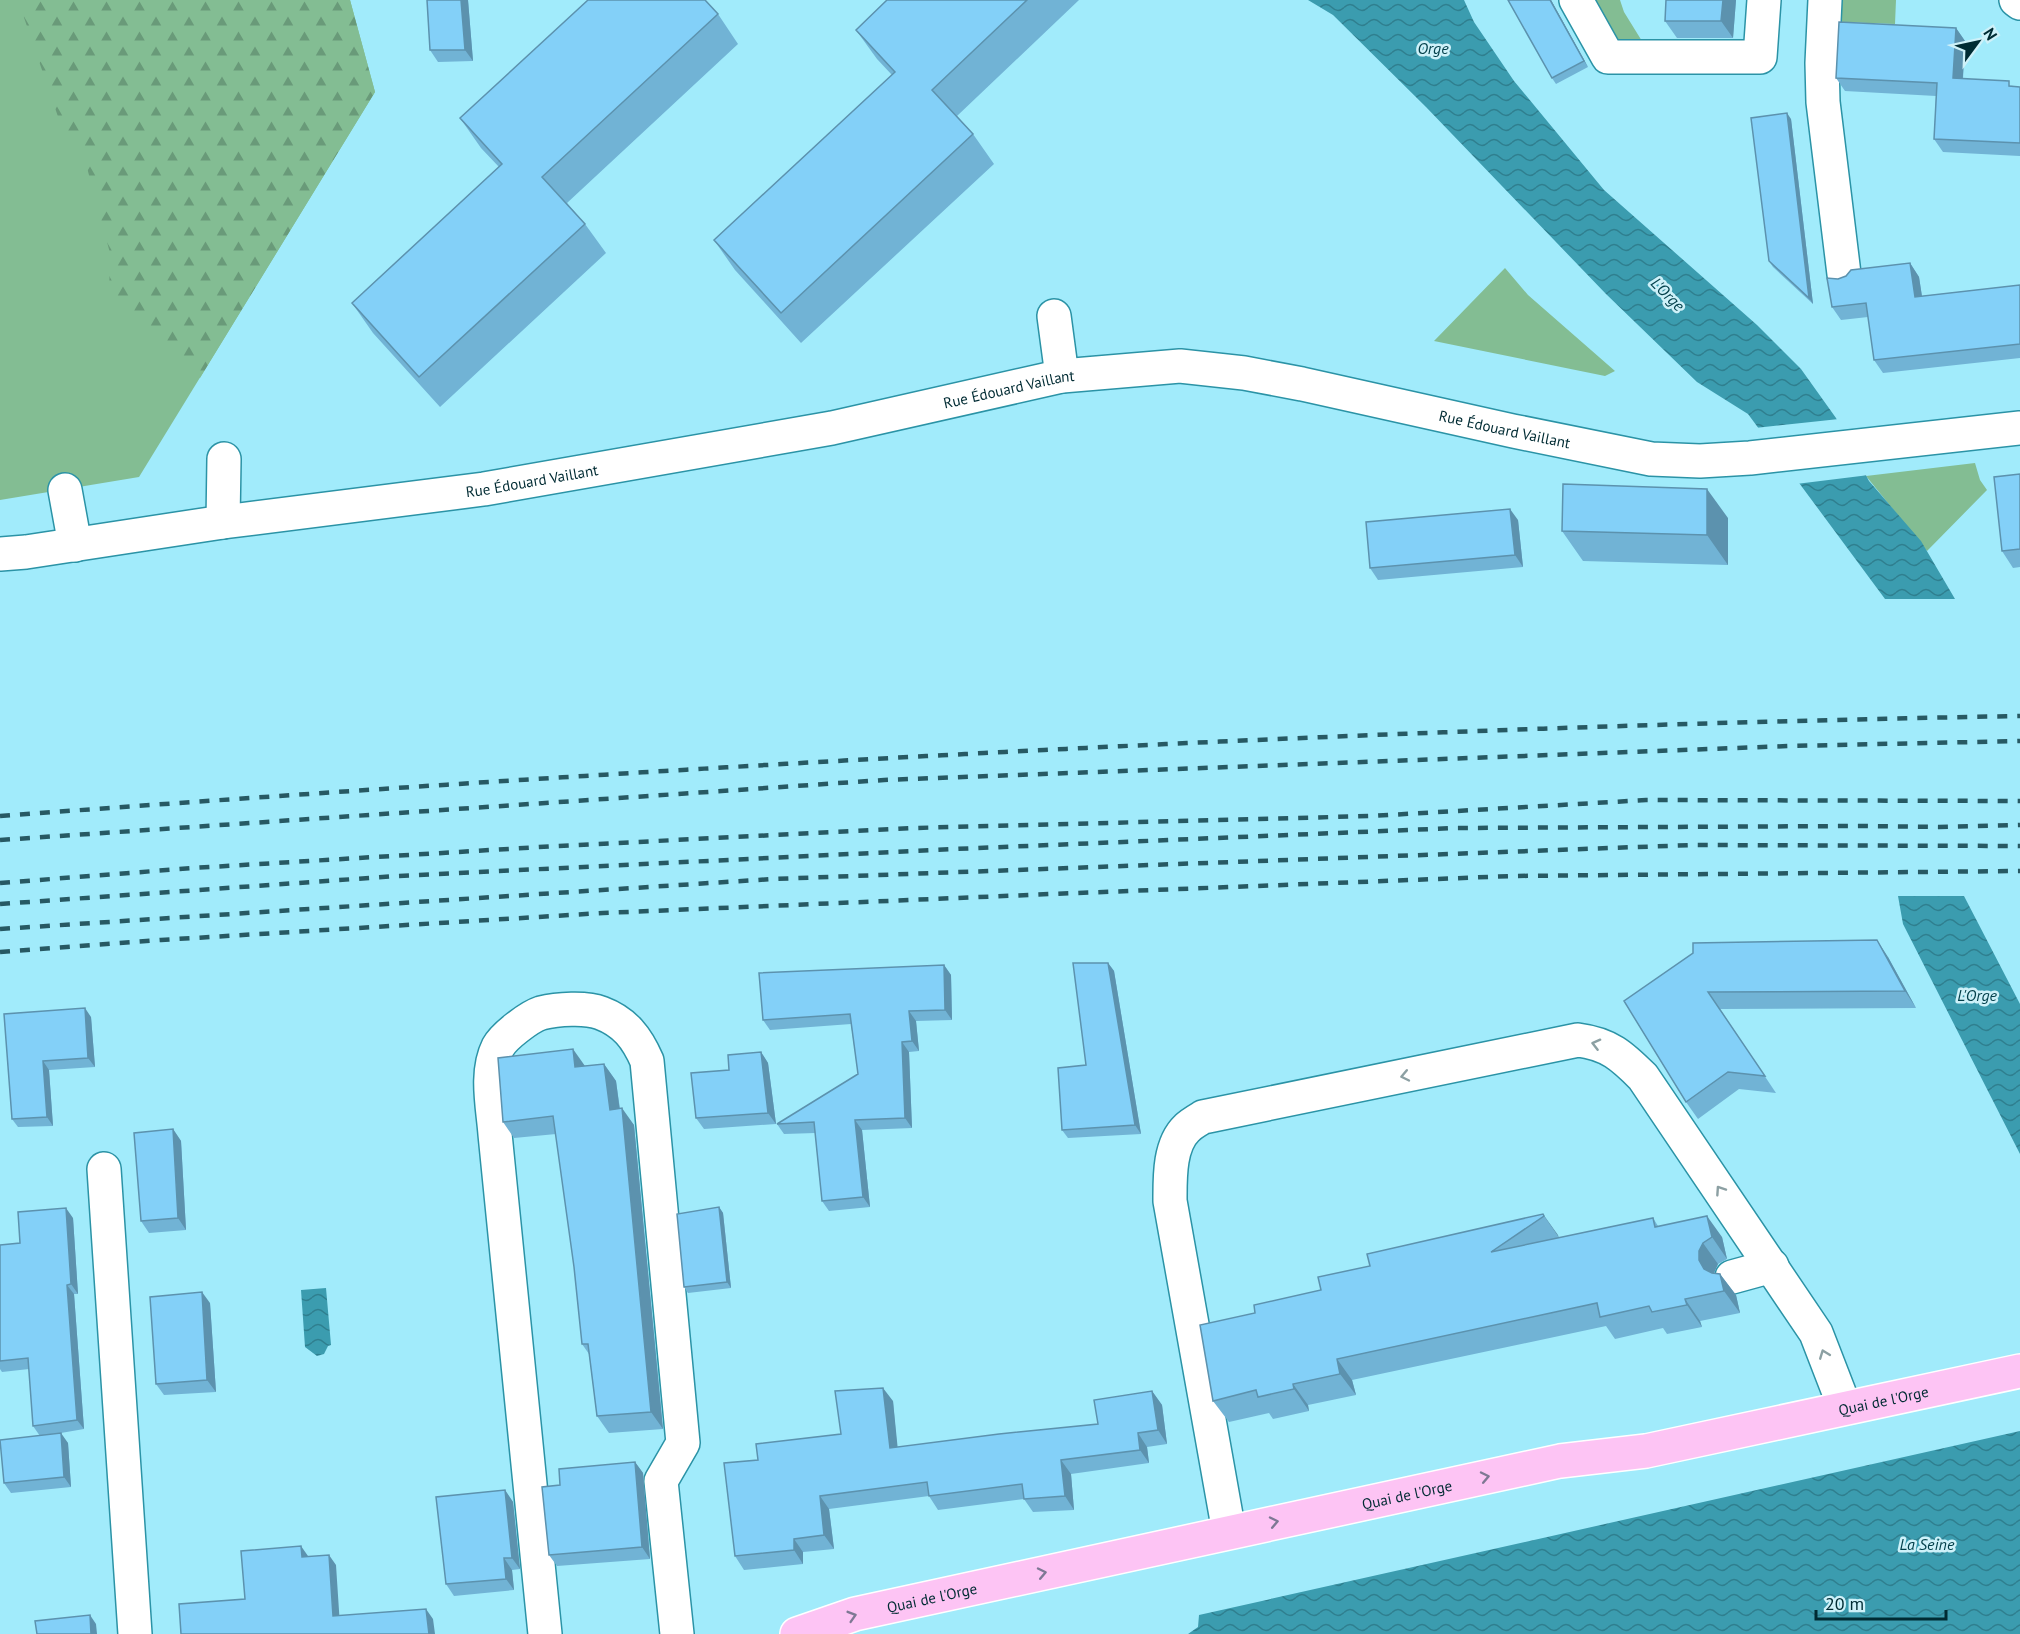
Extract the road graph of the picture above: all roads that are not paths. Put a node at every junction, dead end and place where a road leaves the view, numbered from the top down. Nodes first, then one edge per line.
1 (1576, 0) edge
2 (1764, 0) edge
3 (1825, 0) edge
4 (2016, 0) edge
5 (2020, 3) edge
6 (1844, 274) edge
7 (1054, 316) dead end
8 (1062, 376) junction
9 (2020, 428) edge
10 (224, 459) dead end
11 (65, 490) dead end
12 (223, 522) junction
13 (75, 545) junction
14 (0, 554) edge
15 (104, 1169) dead end
16 (1772, 1266) junction
17 (1732, 1277) dead end
18 (2020, 1371) edge
19 (1845, 1408) junction
20 (1229, 1532) junction
21 (135, 1634) edge
22 (545, 1634) edge
23 (677, 1634) edge
24 (797, 1634) edge

1 - 2 street
3 - 6 street
4 - 5 street
7 - 8 street
8 - 9 street, Rue Édouard Vaillant
8 - 12 street, Rue Édouard Vaillant
10 - 12 street
11 - 13 street
12 - 13 street, Rue Édouard Vaillant
13 - 14 street, Rue Édouard Vaillant
15 - 21 street
16 - 17 street
19 -> 16 street
16 -> 20 street
18 - 19 main road, Quai de l'Orge
20 -> 19 main road, Quai de l'Orge
24 -> 20 main road, Quai de l'Orge
22 - 23 street

